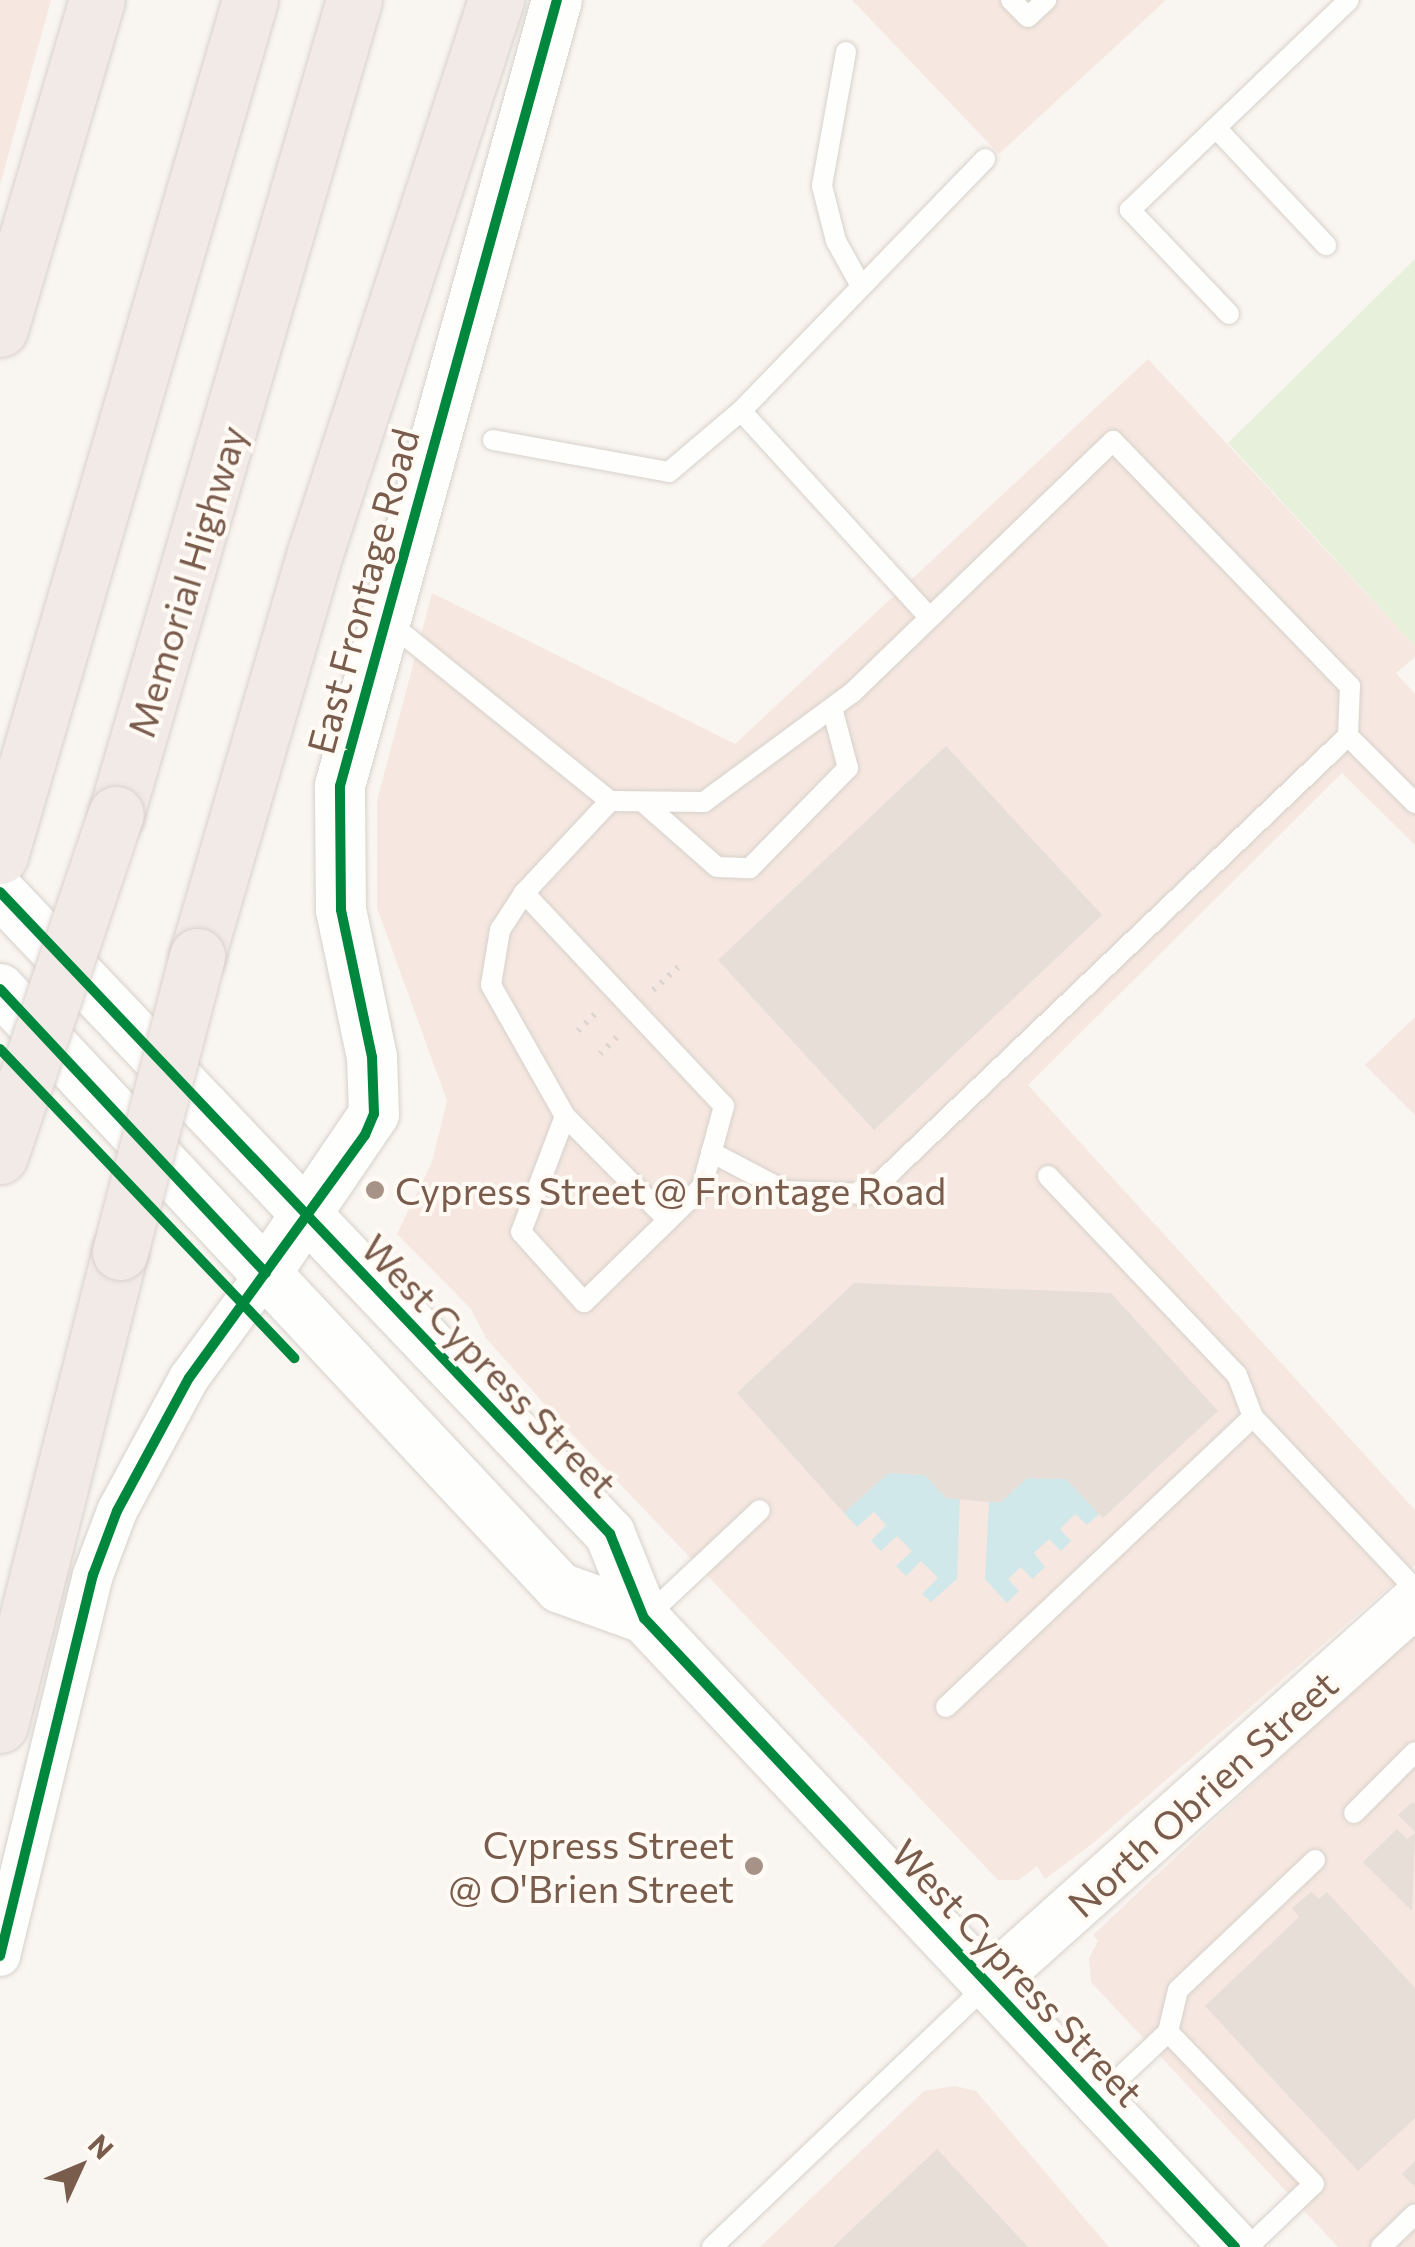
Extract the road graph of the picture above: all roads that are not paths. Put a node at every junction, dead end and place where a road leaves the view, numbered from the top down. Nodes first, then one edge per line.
1 (97, 0) edge
2 (250, 0) edge
3 (354, 0) edge
4 (496, 0) edge
5 (557, 0) edge
6 (1011, 0) edge
7 (1046, 0) edge
8 (1349, 0) edge
9 (846, 52) dead end
10 (1216, 128) junction
11 (985, 159) dead end
12 (1326, 245) dead end
13 (861, 286) junction
14 (1229, 314) dead end
15 (0, 328) edge
16 (741, 410) junction
17 (493, 440) dead end
18 (930, 618) junction
19 (384, 620) junction
20 (832, 708) junction
21 (1348, 736) junction
22 (610, 801) junction
23 (643, 802) junction
24 (1415, 803) edge
25 (0, 856) edge
26 (0, 892) edge
27 (524, 893) junction
28 (0, 989) edge
29 (565, 1116) junction
30 (712, 1152) junction
31 (0, 1156) edge
32 (1048, 1176) dead end
33 (305, 1215) junction
34 (668, 1220) junction
35 (266, 1272) junction
36 (1253, 1417) junction
37 (760, 1510) dead end
38 (1415, 1589) edge
39 (1415, 1602) edge
40 (644, 1618) junction
41 (946, 1707) dead end
42 (0, 1725) edge
43 (1415, 1752) edge
44 (1354, 1813) dead end
45 (1315, 1860) dead end
46 (0, 1956) edge
47 (988, 1984) junction
48 (1168, 2032) junction
49 (1096, 2100) junction
50 (1414, 2214) edge
51 (712, 2247) edge
52 (1235, 2247) edge
53 (1248, 2247) edge
54 (1381, 2247) edge

1 - 15 highway
2 - 25 highway
3 - 31 highway, Memorial Highway, bridge
4 - 42 highway, bridge
5 - 19 street, East Frontage Road
6 - 7 lane
8 - 10 lane
9 - 13 lane
10 - 12 lane
10 - 14 lane
11 - 13 lane
13 - 16 lane
16 - 17 lane
16 - 18 lane
18 - 20 lane
18 - 21 lane
19 - 22 lane
19 - 33 street, East Frontage Road
20 - 23 lane
20 - 23 lane
21 - 24 lane
21 - 30 lane
22 - 23 lane
22 - 27 lane
26 - 33 street, West Cypress Street
27 - 29 lane
27 - 30 lane
28 - 35 street, West Cypress Street
29 - 34 lane
29 - 34 lane
30 - 34 lane
32 - 36 lane
33 - 35 street, East Frontage Road
33 - 40 street, West Cypress Street
35 - 40 street, West Cypress Street
35 - 46 street, East Frontage Road
36 - 38 lane
36 - 41 lane
37 - 40 lane
39 - 47 street, North Obrien Street
40 - 47 street, West Cypress Street
43 - 44 lane
45 - 48 lane
47 - 49 street, West Cypress Street
47 - 51 lane
48 - 49 lane
48 - 53 lane
49 - 52 street, West Cypress Street
50 - 54 lane

